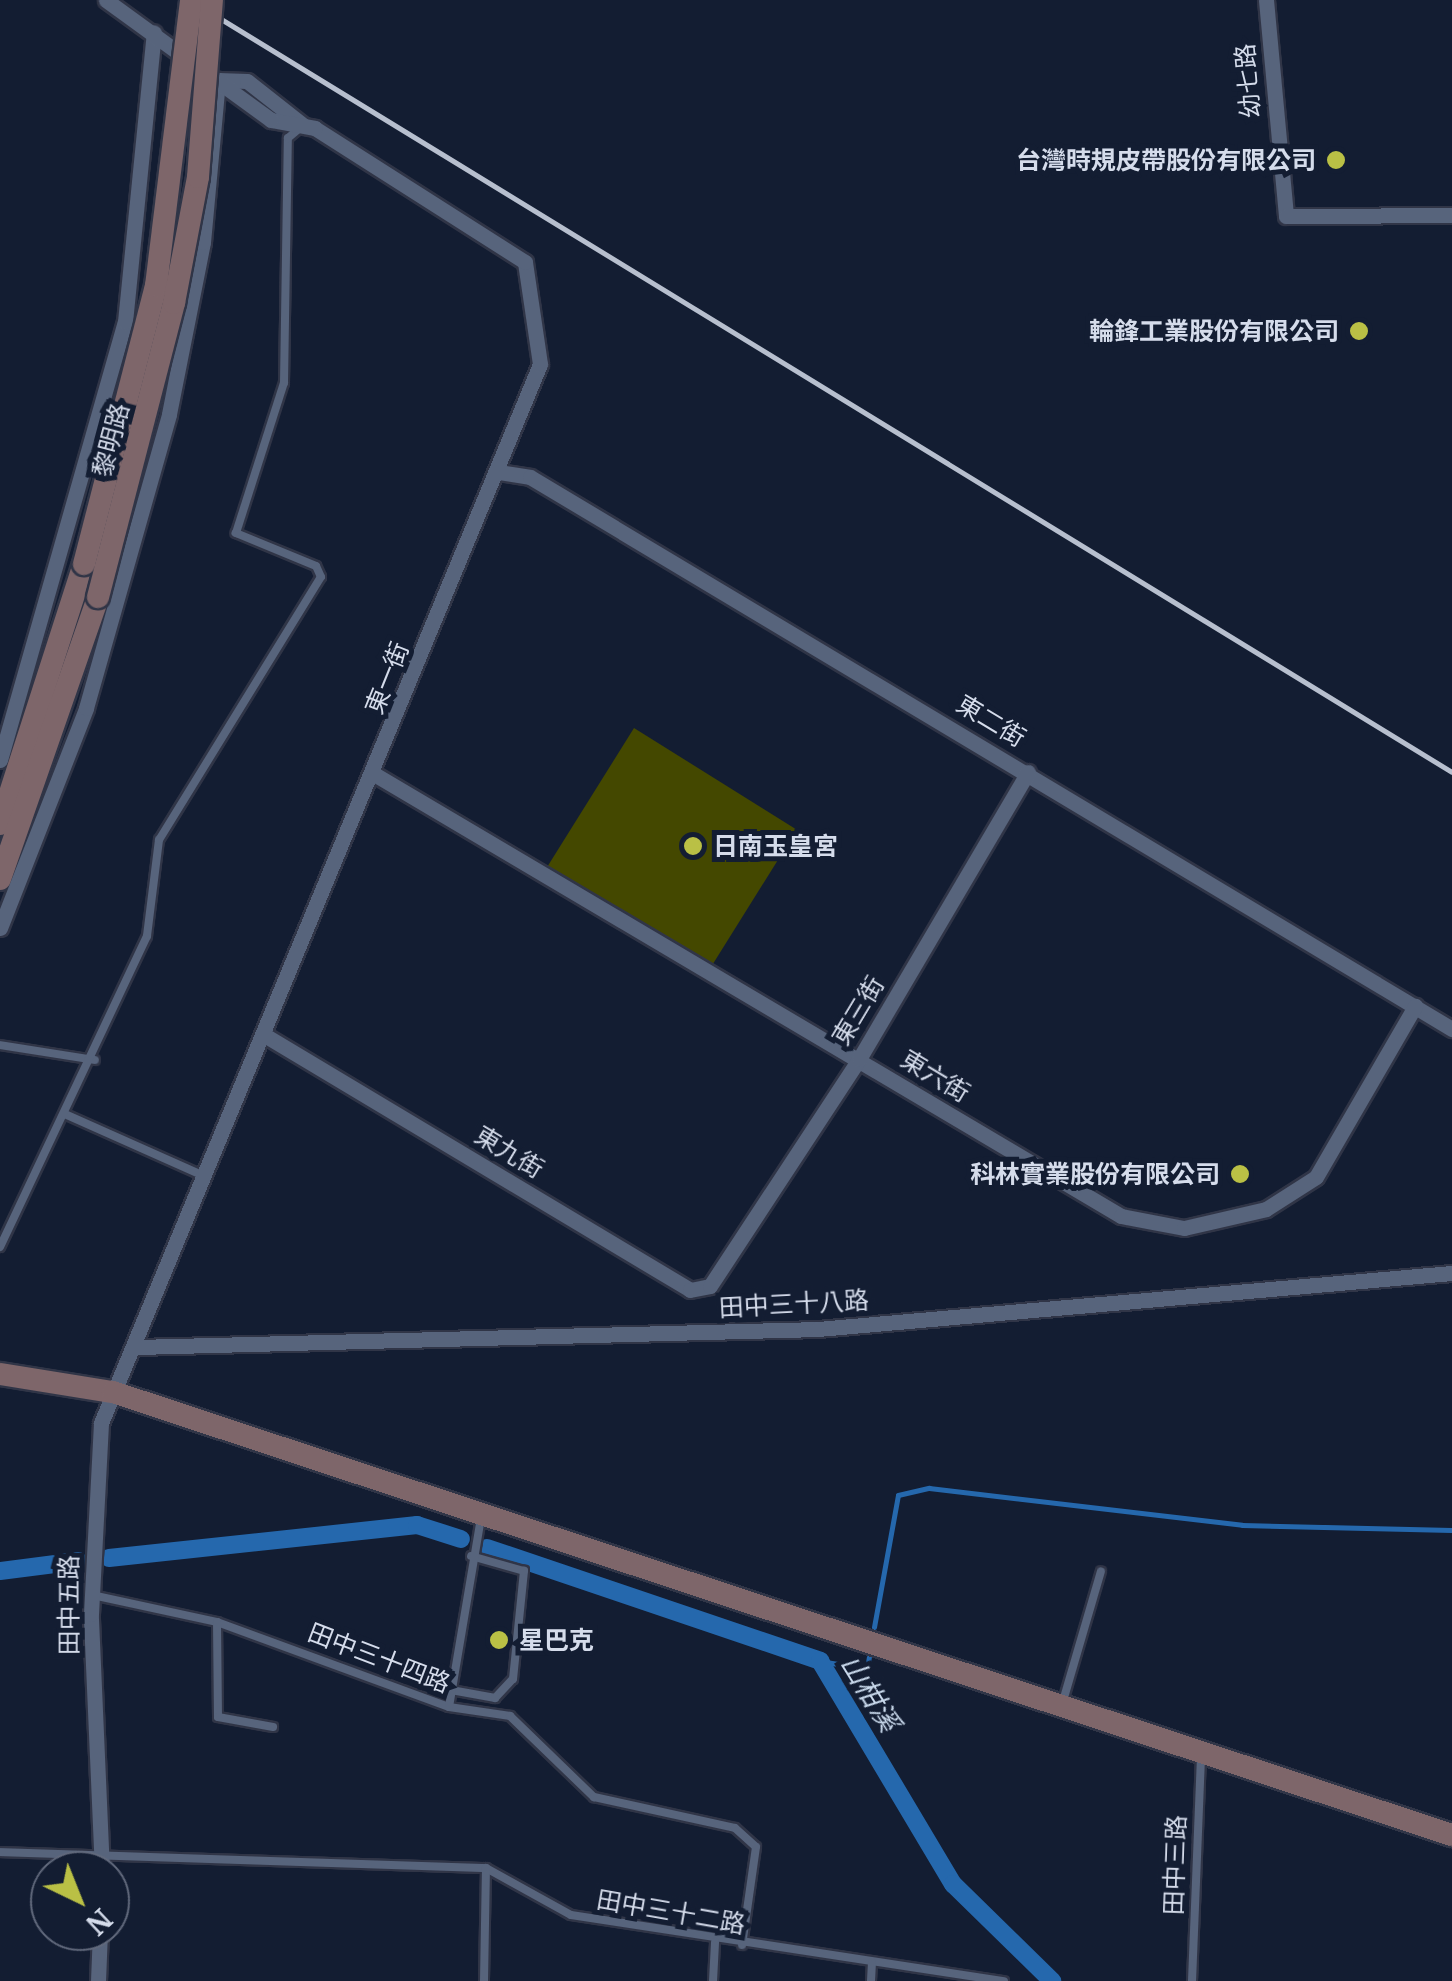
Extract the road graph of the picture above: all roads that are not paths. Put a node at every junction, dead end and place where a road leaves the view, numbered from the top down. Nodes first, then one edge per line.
1 (106, 0) edge
2 (191, 0) edge
3 (212, 0) edge
4 (1266, 0) edge
5 (154, 32) junction
6 (218, 80) junction
7 (303, 124) junction
8 (1452, 215) edge
9 (499, 472) junction
10 (84, 564) junction
11 (107, 598) junction
12 (38, 645) junction
13 (0, 760) edge
14 (1028, 772) junction
15 (374, 774) junction
16 (0, 824) edge
17 (0, 879) edge
18 (0, 928) edge
19 (1415, 1006) junction
20 (1452, 1028) edge
21 (266, 1036) junction
22 (0, 1045) edge
23 (859, 1059) junction
24 (95, 1060) junction
25 (67, 1115) junction
26 (208, 1178) junction
27 (0, 1247) edge
28 (726, 1273) joint
29 (1452, 1274) edge
30 (137, 1347) junction
31 (0, 1374) edge
32 (113, 1392) junction
33 (482, 1514) junction
34 (471, 1556) junction
35 (1101, 1571) dead end
36 (92, 1595) junction
37 (217, 1622) junction
38 (451, 1690) junction
39 (1062, 1705) junction
40 (449, 1706) junction
41 (272, 1727) dead end
42 (1202, 1751) junction
43 (1452, 1834) edge
44 (102, 1851) edge
45 (0, 1852) edge
46 (30, 1855) edge
47 (130, 1863) edge
48 (486, 1868) junction
49 (715, 1942) junction
50 (742, 1945) junction
51 (99, 1951) edge
52 (872, 1962) junction
53 (98, 1981) edge
54 (484, 1981) edge
55 (713, 1981) edge
56 (870, 1981) edge
57 (1004, 1981) edge
58 (1192, 1981) edge

1 - 5 street
2 - 10 street, 黎明路, bridge
3 - 11 street, 黎明路, bridge
4 - 8 street, 幼七路
5 - 6 street
5 - 12 street
6 - 7 street, 東一街
6 - 11 street
7 - 9 street, 東一街
7 - 24 lane
9 - 14 street, 東二街
9 - 15 street, 東一街
10 - 12 street
10 - 16 street, 黎明路
11 - 17 street, 黎明路
11 - 18 street
12 - 13 street
14 - 19 street, 東二街
14 - 23 street, 東三街
15 - 21 street, 東一街
15 - 23 street, 東六街
19 - 20 street, 東二街
19 - 23 street, 東六街
21 - 26 street, 東一街
21 - 28 street, 東九街
22 - 24 lane
23 - 28 street, 東三街
24 - 25 lane
25 - 26 lane
25 - 27 lane
26 - 30 street, 東一街
29 - 30 street, 田中三十八路
30 - 32 street, 田中五路
31 - 32 street
32 - 33 street
32 - 36 street, 田中五路
33 - 34 lane
33 - 39 street
34 - 38 lane
34 - 38 lane
35 - 39 lane
36 - 37 lane, 田中三十四路
36 - 44 street, 田中五路
37 - 40 lane, 田中三十四路
37 - 41 lane
38 - 40 lane
39 - 42 street
40 - 50 lane, 田中三十四路
42 - 43 street
42 - 58 lane, 田中三路
45 - 46 lane, 田中三十二路
47 - 48 lane, 田中三十二路
48 - 49 lane, 田中三十二路
48 - 54 lane
49 - 50 lane, 田中三十二路
49 - 55 lane
50 - 52 lane, 田中三十二路
51 - 53 street
52 - 56 lane
52 - 57 lane, 田中三十二路

